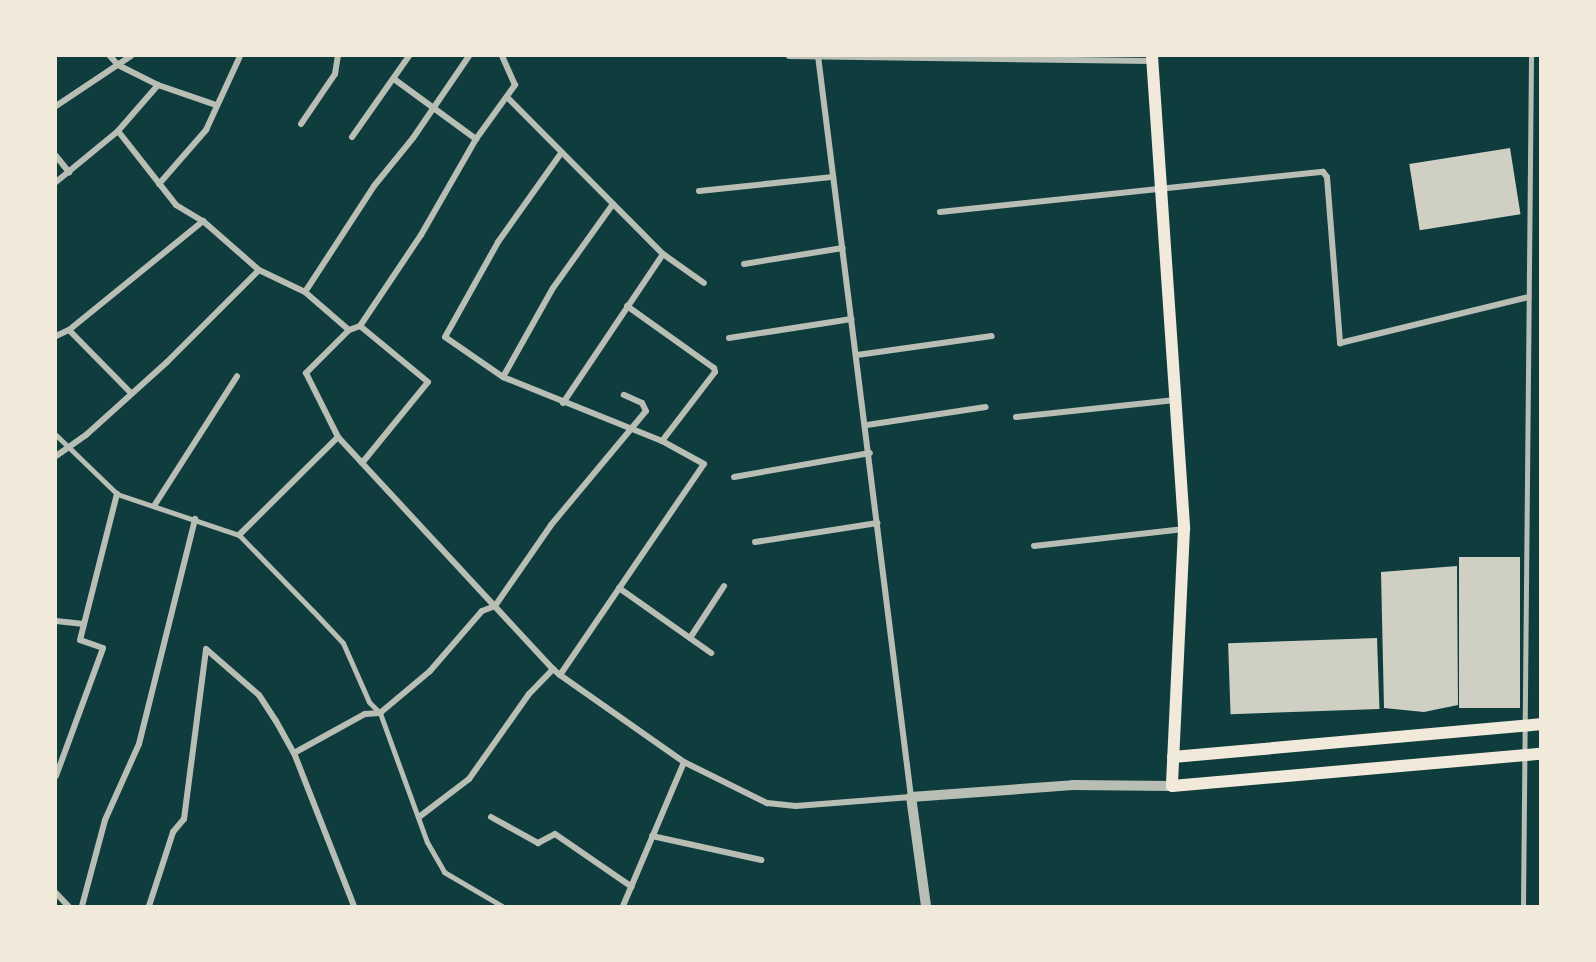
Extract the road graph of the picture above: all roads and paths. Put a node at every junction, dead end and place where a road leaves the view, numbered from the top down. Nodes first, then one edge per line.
1 (110, 56) edge
2 (131, 56) edge
3 (240, 56) edge
4 (338, 56) edge
5 (409, 56) edge
6 (469, 56) edge
7 (502, 56) edge
8 (789, 56) edge
9 (818, 56) edge
10 (1531, 56) edge
11 (1152, 58) edge
12 (118, 65) junction
13 (394, 80) junction
14 (158, 85) junction
15 (507, 97) junction
16 (216, 105) junction
17 (56, 106) edge
18 (433, 109) junction
19 (301, 124) dead end
20 (118, 131) junction
21 (352, 137) dead end
22 (476, 139) junction
23 (562, 152) junction
24 (56, 156) edge
25 (69, 172) junction
26 (833, 177) junction
27 (56, 182) edge
28 (159, 184) junction
29 (1160, 187) junction
30 (699, 191) dead end
31 (613, 204) junction
32 (940, 212) dead end
33 (203, 221) junction
34 (843, 248) junction
35 (663, 254) junction
36 (744, 264) dead end
37 (259, 270) junction
38 (704, 283) dead end
39 (305, 292) junction
40 (1528, 297) dead end
41 (627, 306) junction
42 (852, 319) junction
43 (360, 326) junction
44 (69, 330) junction
45 (349, 330) junction
46 (56, 336) edge
47 (992, 336) dead end
48 (729, 338) dead end
49 (857, 355) junction
50 (237, 376) dead end
51 (503, 377) junction
52 (131, 393) junction
53 (624, 395) dead end
54 (1175, 400) junction
55 (563, 403) junction
56 (986, 407) dead end
57 (1017, 417) dead end
58 (867, 425) junction
59 (628, 430) junction
60 (56, 435) edge
61 (338, 437) junction
62 (662, 441) junction
63 (66, 447) junction
64 (870, 453) junction
65 (56, 456) edge
66 (362, 463) junction
67 (734, 477) dead end
68 (117, 494) junction
69 (154, 506) junction
70 (195, 519) junction
71 (878, 523) junction
72 (1185, 529) junction
73 (239, 535) junction
74 (755, 542) dead end
75 (1034, 546) dead end
76 (724, 586) dead end
77 (619, 588) junction
78 (495, 606) junction
79 (56, 621) edge
80 (84, 624) junction
81 (690, 638) junction
82 (711, 653) dead end
83 (553, 669) junction
84 (560, 675) junction
85 (380, 713) junction
86 (1540, 724) edge
87 (294, 753) junction
88 (1540, 754) edge
89 (1173, 756) junction
90 (684, 762) junction
91 (56, 776) edge
92 (1172, 786) junction
93 (911, 796) junction
94 (419, 817) junction
95 (492, 817) dead end
96 (652, 836) junction
97 (761, 860) dead end
98 (632, 887) junction
99 (56, 893) edge
100 (68, 906) edge
101 (82, 906) edge
102 (149, 906) edge
103 (354, 906) edge
104 (502, 906) edge
105 (623, 906) edge
106 (926, 906) edge
107 (1523, 906) edge

1 - 12 street
2 - 12 street
3 - 16 street
4 - 19 street
5 - 13 street
6 - 18 street
7 - 15 street
8 - 9 street
9 - 11 street
9 - 26 street
10 - 107 lane
11 - 29 main road
12 - 14 street
12 - 17 street
13 - 18 street
13 - 21 street
14 - 16 street
14 - 20 street
15 - 22 street
15 - 23 street
16 - 28 street
18 - 22 street
18 - 39 street
20 - 25 street
20 - 28 street
22 - 43 street
23 - 31 street
23 - 51 street
24 - 25 street
25 - 27 street
26 - 30 street
26 - 34 street
28 - 33 street
29 - 32 street
29 - 40 street
29 - 54 main road
31 - 35 street
31 - 51 street
33 - 37 street
33 - 44 street
34 - 36 street
34 - 42 street
35 - 38 street
35 - 41 street
37 - 39 street
37 - 52 street
39 - 45 street
41 - 55 street
41 - 62 street
42 - 48 street
42 - 49 street
43 - 45 street
43 - 66 street
44 - 46 street
44 - 52 street
45 - 61 street
47 - 49 street
49 - 58 street
50 - 69 street
51 - 55 street
52 - 63 street
53 - 59 street
54 - 57 street
54 - 72 main road
55 - 59 street
56 - 58 street
58 - 64 street
59 - 62 street
59 - 78 street
60 - 63 street
61 - 66 street
61 - 73 street
62 - 77 street
63 - 65 street
63 - 68 street
64 - 67 street
64 - 71 street
66 - 78 street
68 - 69 street
68 - 80 street
69 - 70 street
70 - 73 street
70 - 101 street
71 - 74 street
71 - 93 street
72 - 75 street
72 - 89 main road
73 - 85 street
76 - 81 street
77 - 81 street
77 - 84 street
78 - 83 street
78 - 85 street
79 - 80 street
80 - 91 street
81 - 82 street
83 - 84 street
83 - 94 street
84 - 90 street
85 - 87 street
85 - 94 street
86 - 89 main road
87 - 102 street
87 - 103 street
88 - 92 main road
89 - 92 main road
90 - 93 street
90 - 96 street
92 - 93 street
93 - 106 street
94 - 104 street
95 - 98 street
96 - 97 street
96 - 98 street
98 - 105 street
99 - 100 street

